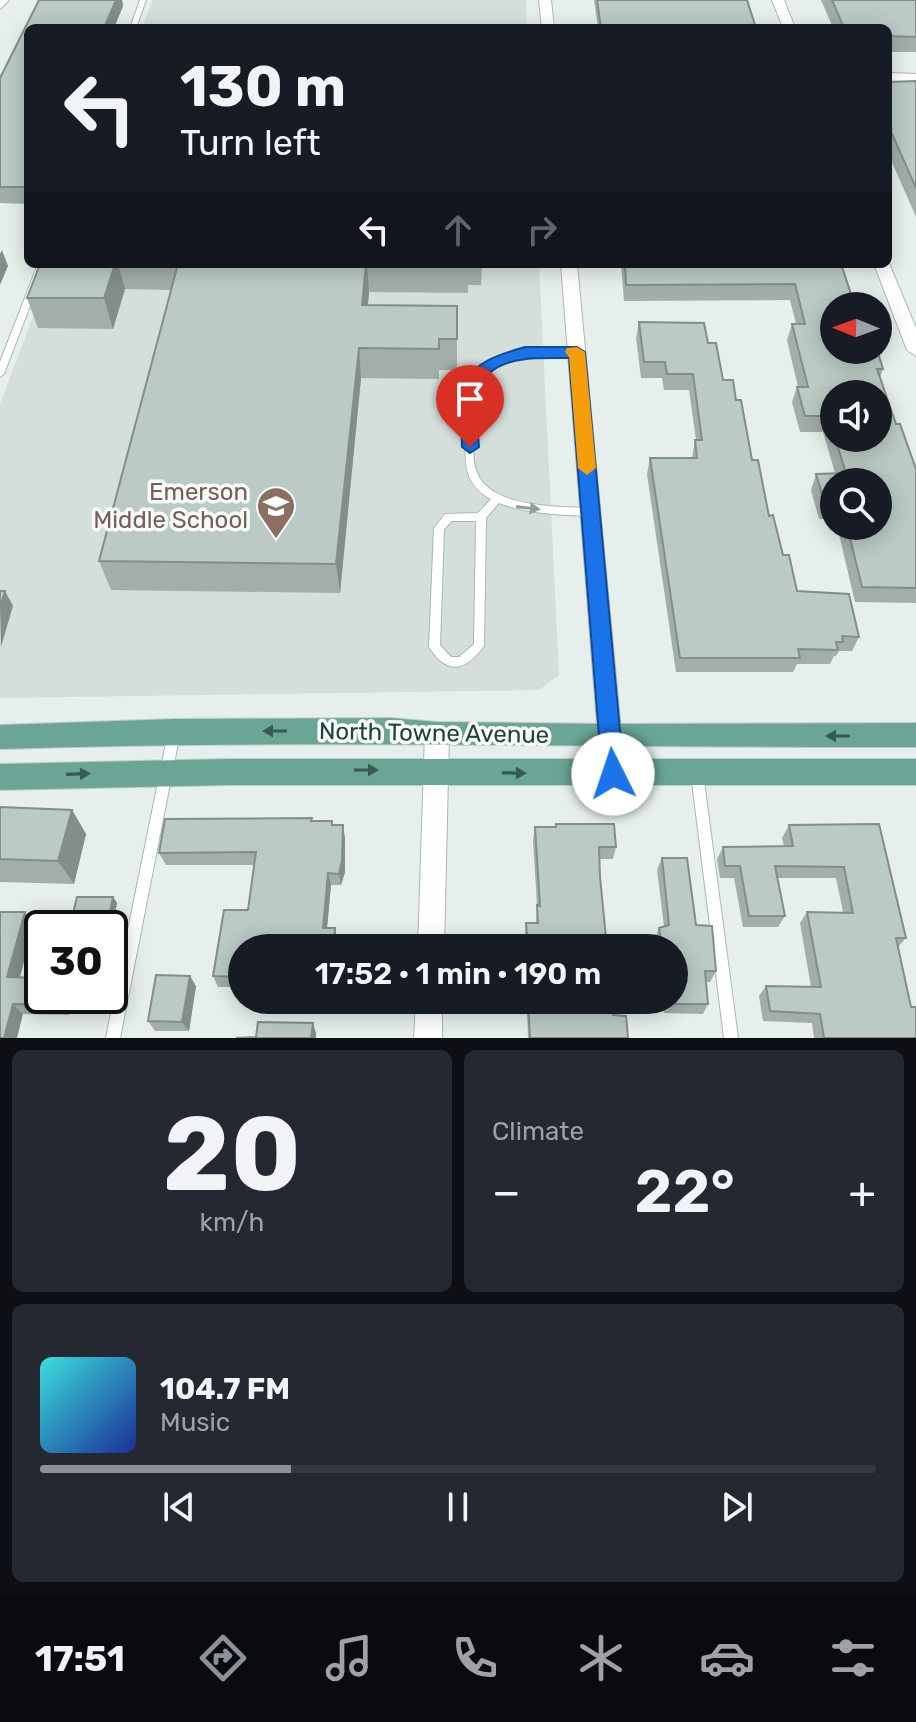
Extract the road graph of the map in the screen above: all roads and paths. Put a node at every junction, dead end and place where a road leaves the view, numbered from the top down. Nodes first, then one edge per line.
1 (143, 0) edge
2 (545, 0) edge
3 (778, 0) edge
4 (134, 24) edge
5 (548, 24) edge
6 (787, 24) edge
7 (892, 77) edge
8 (916, 78) edge
9 (40, 268) edge
10 (569, 268) edge
11 (884, 268) edge
12 (916, 350) edge
13 (577, 352) junction
14 (0, 374) edge
15 (498, 497) junction
16 (591, 512) junction
17 (481, 517) junction
18 (175, 731) junction
19 (437, 734) junction
20 (916, 735) edge
21 (610, 736) junction
22 (0, 737) edge
23 (167, 770) junction
24 (436, 772) junction
25 (916, 772) edge
26 (613, 774) junction
27 (697, 774) junction
28 (0, 777) edge
29 (431, 934) edge
30 (429, 1014) edge
31 (113, 1038) edge
32 (428, 1038) edge
33 (731, 1038) edge

1 - 4 lane
2 - 5 street
3 - 6 street
7 - 8 street
9 - 14 lane
10 - 13 street
11 - 12 street
13 - 15 lane
13 - 16 street
15 -> 16 lane
15 - 17 lane
16 - 21 street
17 - 17 lane
19 -> 18 main road, North Towne Avenue
18 - 22 main road, North Towne Avenue
18 - 23 lane
19 - 21 main road, North Towne Avenue
19 - 24 street
20 -> 21 main road, North Towne Avenue
21 - 26 street
23 -> 24 main road, North Towne Avenue
28 -> 23 main road, North Towne Avenue
23 - 31 lane
24 -> 26 main road, North Towne Avenue
24 - 29 street
25 - 27 main road, North Towne Avenue
26 - 27 main road, North Towne Avenue
27 - 33 lane
30 - 32 street

